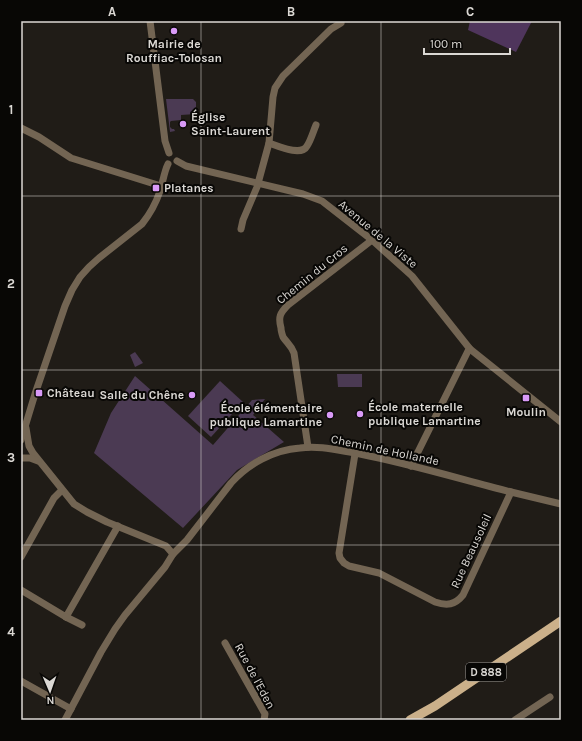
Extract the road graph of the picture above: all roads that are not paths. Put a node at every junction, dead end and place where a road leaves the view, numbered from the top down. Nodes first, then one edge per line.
1 (150, 21) edge
2 (341, 23) dead end
3 (316, 126) dead end
4 (21, 128) edge
5 (269, 143) junction
6 (169, 154) junction
7 (177, 161) junction
8 (168, 164) junction
9 (258, 183) junction
10 (161, 186) junction
11 (241, 229) dead end
12 (372, 240) junction
13 (470, 349) junction
14 (561, 422) edge
15 (26, 424) junction
16 (21, 440) edge
17 (21, 444) edge
18 (308, 447) junction
19 (30, 448) junction
20 (355, 454) junction
21 (24, 458) edge
22 (38, 461) junction
23 (411, 466) junction
24 (62, 490) junction
25 (511, 492) junction
26 (561, 504) edge
27 (118, 526) junction
28 (173, 554) junction
29 (21, 558) edge
30 (21, 590) edge
31 (66, 617) junction
32 (561, 621) edge
33 (82, 625) dead end
34 (225, 642) dead end
35 (21, 681) edge
36 (550, 697) dead end
37 (71, 709) junction
38 (65, 720) edge
39 (264, 720) edge
40 (410, 720) edge
41 (515, 720) edge

1 - 6 street
2 - 5 street
3 - 5 street
4 - 10 street
5 - 9 street
6 - 7 street
6 - 8 street
7 - 8 street
7 - 9 street, Avenue de la Viste
8 - 10 street
9 - 11 street
9 - 12 street, Avenue de la Viste
10 - 15 street
12 - 13 street, Avenue de la Viste
12 - 18 street, Chemin du Cros
13 - 14 street, Avenue de la Viste
13 - 23 street
15 - 16 street
15 - 19 street
17 - 19 street
18 - 20 street, Chemin de Hollande
18 - 28 street, Chemin de Hollande
19 - 21 street
19 - 22 street
20 - 23 street, Chemin de Hollande
20 - 25 street, Rue Beausoleil
21 - 22 street
22 - 24 street
23 - 25 street, Chemin de Hollande
24 - 27 street
24 - 29 street
25 - 26 street, Chemin de Hollande
27 - 28 street
27 - 31 street
28 - 37 street, Chemin de Hollande
30 - 31 street
31 - 33 street
32 - 40 main road, D 888
34 - 39 street, Rue de l'Eden
35 - 37 street
36 - 41 street
37 - 38 street, Chemin de Hollande

